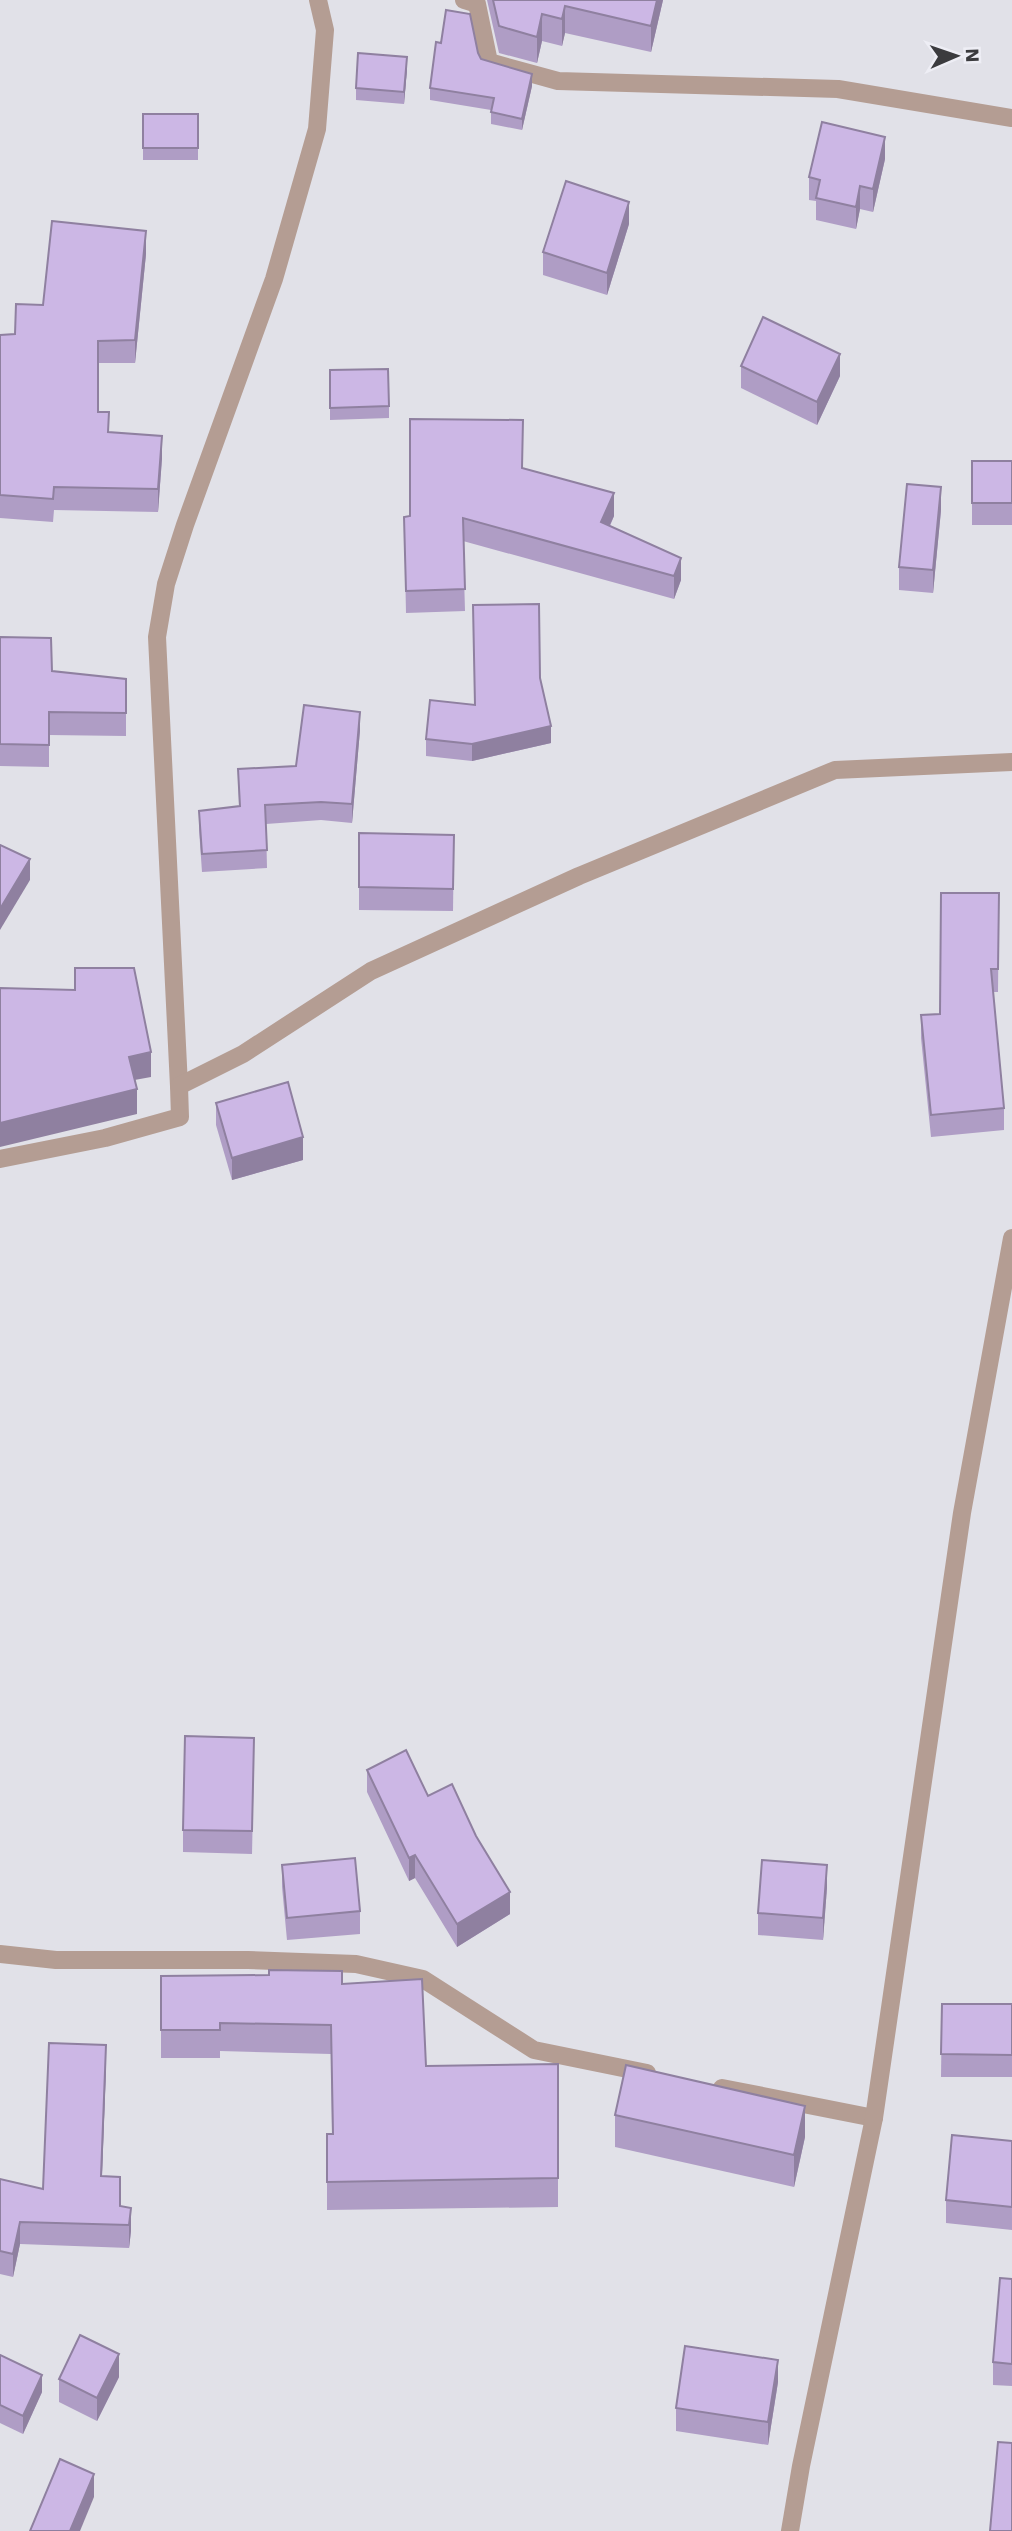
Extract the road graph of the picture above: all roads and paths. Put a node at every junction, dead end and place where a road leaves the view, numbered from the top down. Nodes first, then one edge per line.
1 (317, 0) edge
2 (464, 0) edge
3 (1012, 118) edge
4 (1012, 762) edge
5 (179, 1086) junction
6 (0, 1159) edge
7 (1012, 1238) edge
8 (0, 1954) edge
9 (670, 2077) edge
10 (711, 2085) edge
11 (874, 2118) junction
12 (790, 2531) edge

1 - 5 street
2 - 3 street
4 - 5 street
5 - 6 street
7 - 11 street
8 - 9 street
10 - 11 street
11 - 12 street

